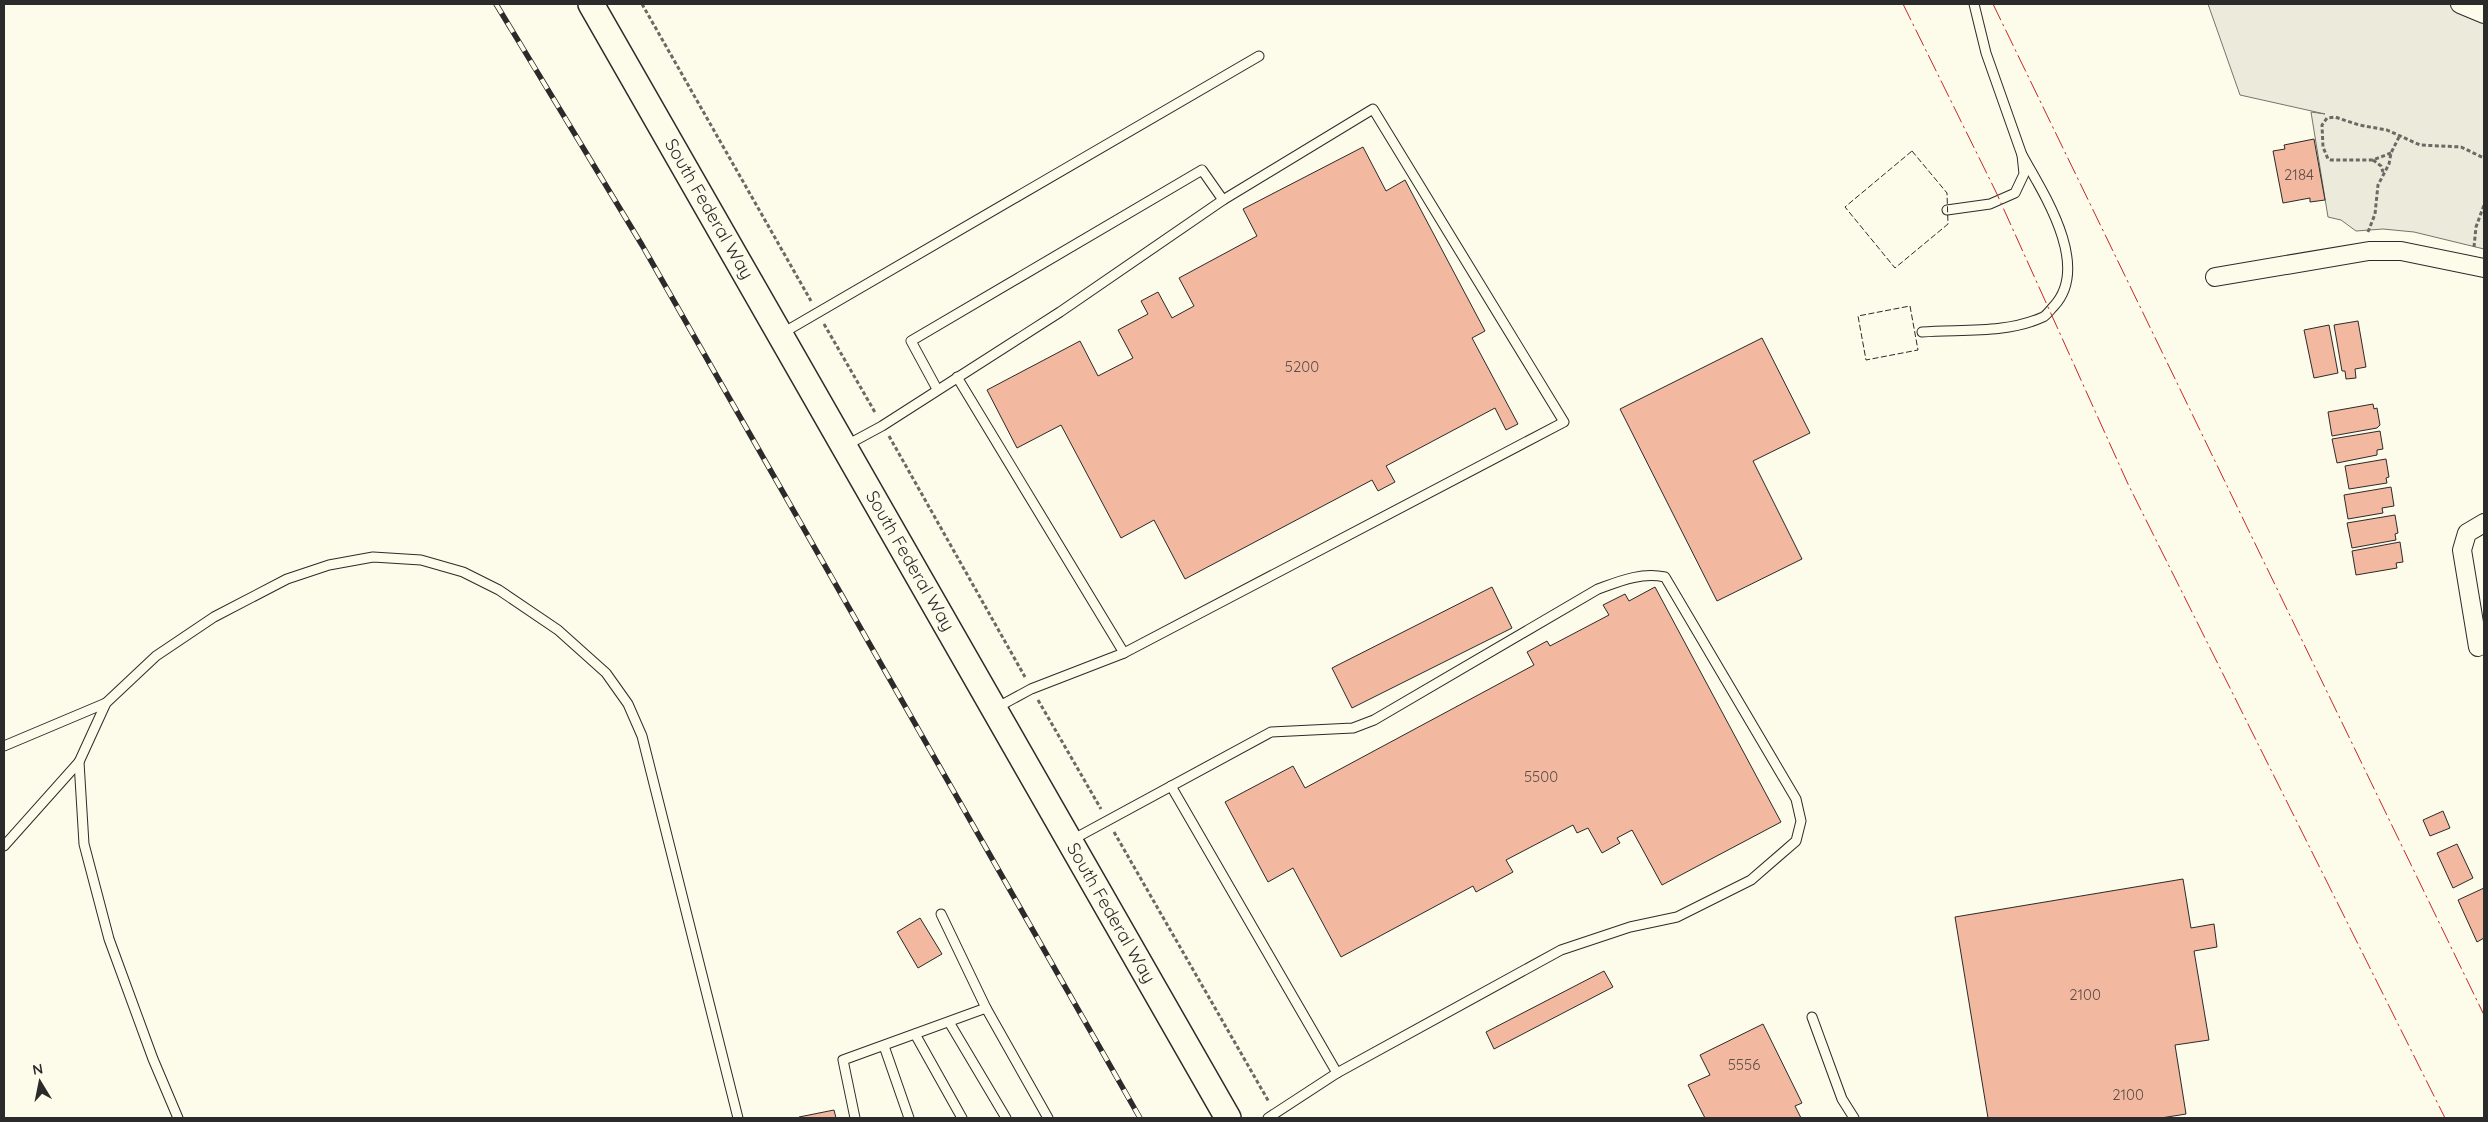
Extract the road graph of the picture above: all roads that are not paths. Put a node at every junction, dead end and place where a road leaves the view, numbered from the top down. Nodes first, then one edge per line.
1 (591, 4) edge
2 (1974, 4) edge
3 (2460, 4) edge
4 (2484, 14) edge
5 (1259, 56) dead end
6 (2022, 155) junction
7 (1223, 200) junction
8 (1947, 210) dead end
9 (2484, 268) edge
10 (2216, 278) dead end
11 (1922, 332) dead end
12 (781, 334) junction
13 (957, 377) junction
14 (937, 389) junction
15 (845, 446) junction
16 (2484, 523) edge
17 (2478, 647) dead end
18 (1124, 653) junction
19 (106, 704) junction
20 (995, 709) junction
21 (4, 746) edge
22 (79, 762) junction
23 (1170, 786) junction
24 (1070, 842) junction
25 (4, 846) edge
26 (942, 914) dead end
27 (986, 1008) junction
28 (1812, 1017) dead end
29 (949, 1022) junction
30 (915, 1034) junction
31 (884, 1046) junction
32 (1337, 1073) junction
33 (1272, 1116) edge
34 (178, 1118) edge
35 (738, 1118) edge
36 (856, 1118) edge
37 (909, 1118) edge
38 (962, 1118) edge
39 (1006, 1118) edge
40 (1048, 1118) edge
41 (1228, 1118) edge
42 (1854, 1118) edge

1 - 12 main road, South Federal Way
2 - 6 lane
3 - 4 street
5 - 12 lane
6 - 8 lane
6 - 11 lane
7 - 13 lane
7 - 14 lane
7 - 18 lane
9 - 10 street
12 - 15 main road, South Federal Way
13 - 14 lane
13 - 18 lane
14 - 15 lane
15 - 20 main road, South Federal Way
16 - 17 street
18 - 20 lane
19 - 21 lane
19 - 22 lane
19 - 35 lane
20 - 24 main road, South Federal Way
22 - 25 lane
22 - 34 lane
23 - 24 lane
23 - 32 lane
23 - 32 lane
24 - 41 main road, South Federal Way
26 - 27 lane
27 - 29 lane
27 - 40 lane
28 - 42 lane
29 - 30 lane
29 - 39 lane
30 - 31 lane
30 - 38 lane
31 - 36 lane
31 - 37 lane
32 - 33 lane

